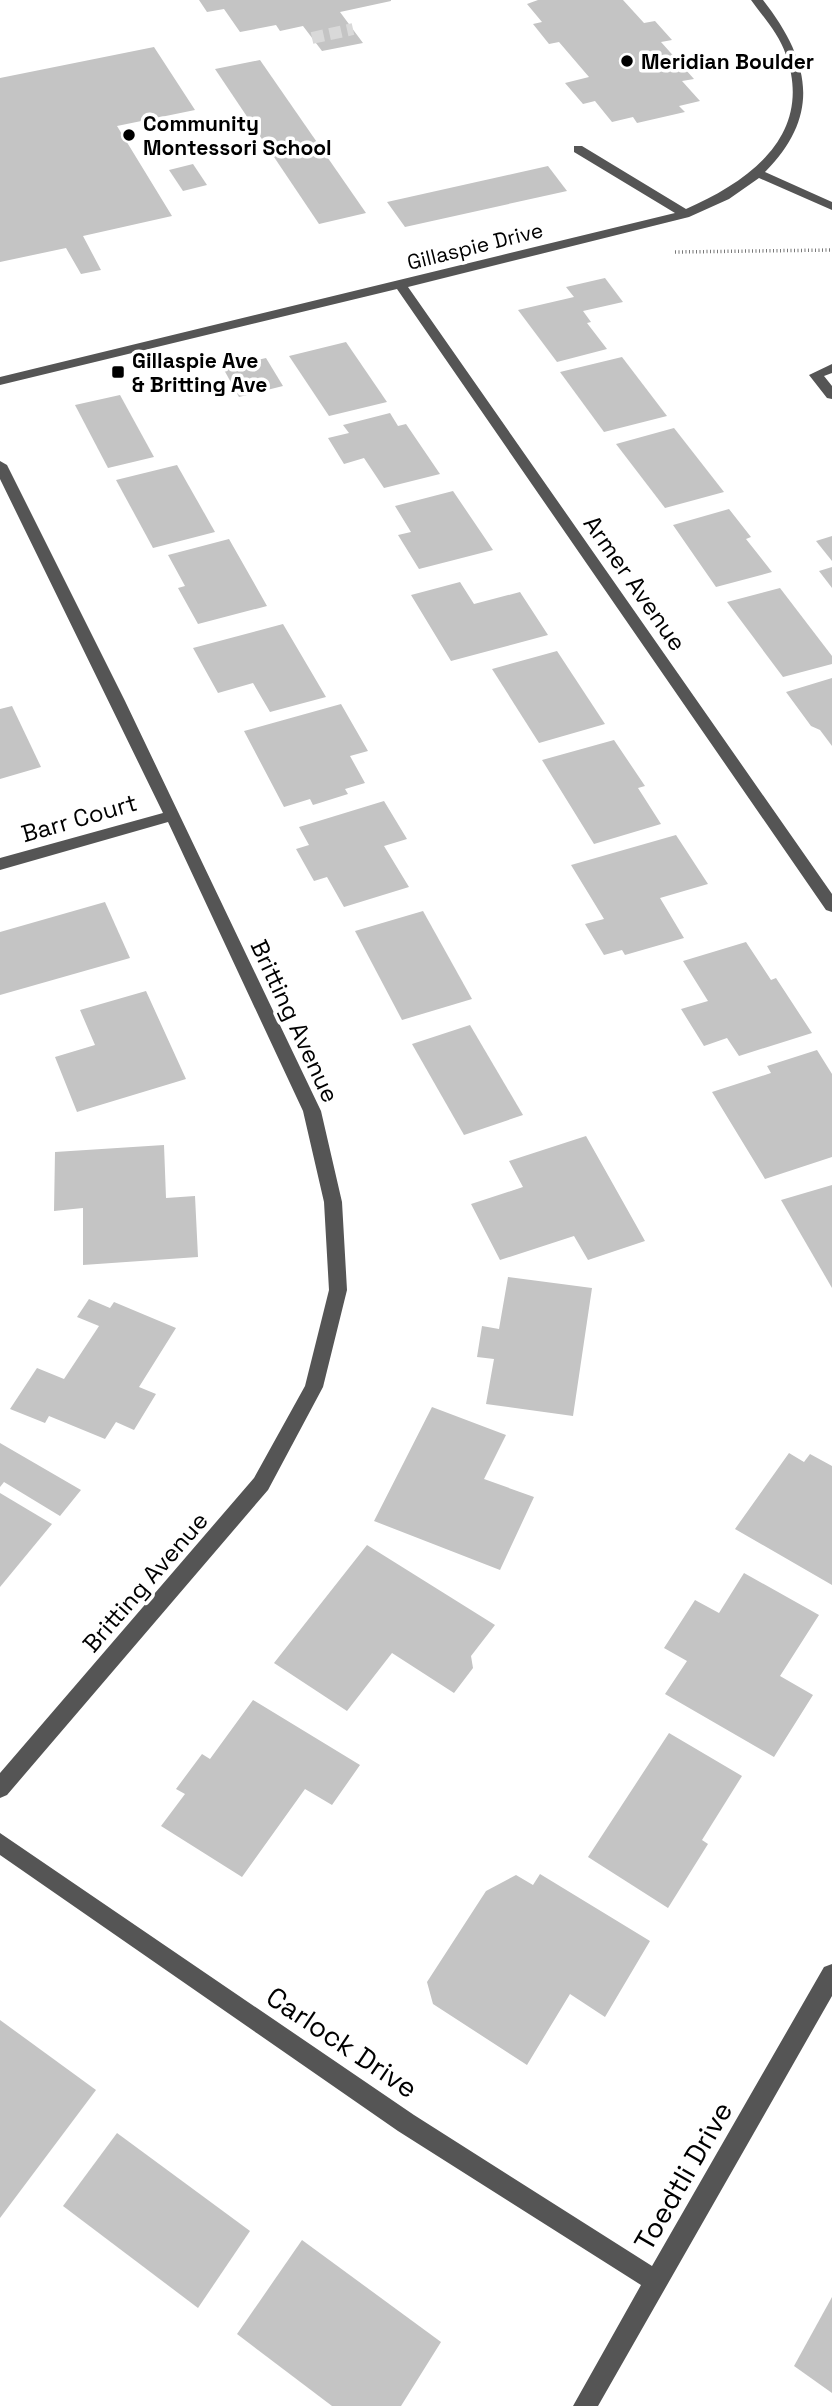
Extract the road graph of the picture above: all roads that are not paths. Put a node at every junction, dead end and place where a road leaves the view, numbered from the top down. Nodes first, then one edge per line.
1 (757, 0) edge
2 (578, 149) dead end
3 (757, 173) junction
4 (832, 206) edge
5 (685, 214) junction
6 (400, 285) junction
7 (832, 368) edge
8 (0, 381) edge
9 (832, 395) edge
10 (0, 465) edge
11 (171, 816) junction
12 (0, 864) edge
13 (832, 906) edge
14 (0, 1788) edge
15 (0, 1843) edge
16 (832, 1975) edge
17 (656, 2282) junction
18 (585, 2406) edge

1 - 3 street, Gillaspie Drive
2 - 5 street
3 - 4 street
3 - 5 street, Gillaspie Drive
5 - 6 street, Gillaspie Drive
6 - 8 street, Gillaspie Drive
6 - 13 street, Armer Avenue
7 - 9 street
10 - 11 street, Britting Avenue
11 - 12 street, Barr Court
11 - 14 street, Britting Avenue
15 - 17 street, Carlock Drive
16 - 17 street, Toedtli Drive
17 - 18 street, Toedtli Drive

